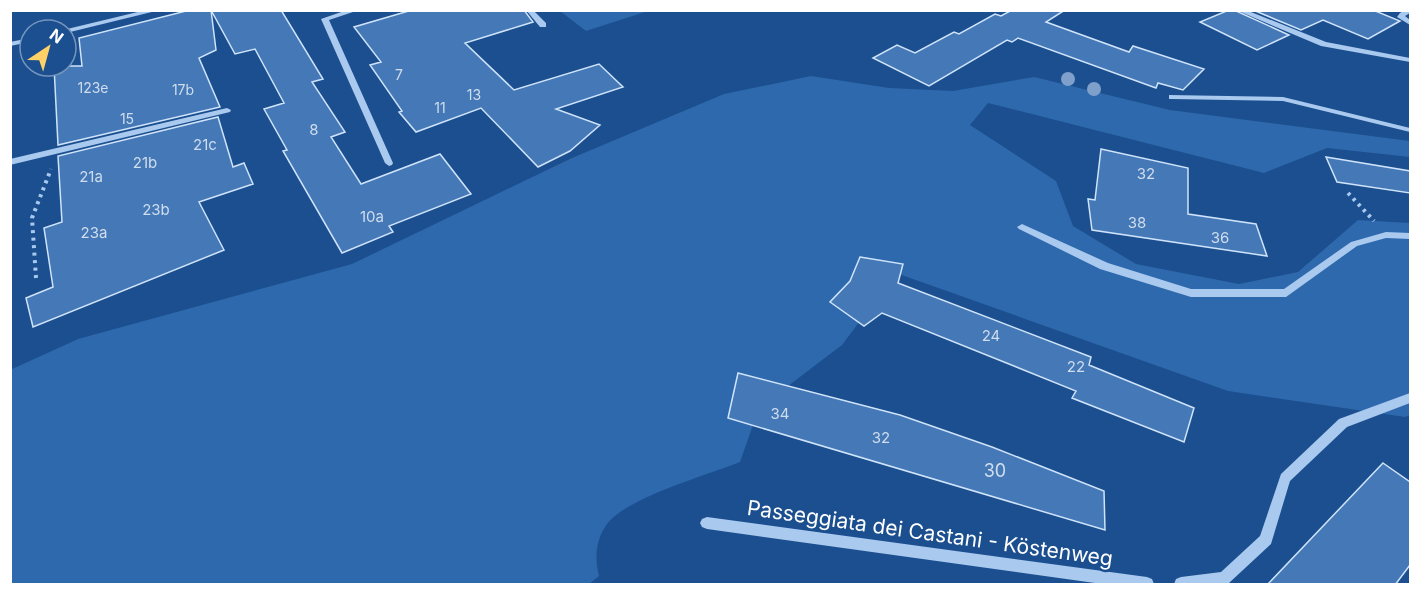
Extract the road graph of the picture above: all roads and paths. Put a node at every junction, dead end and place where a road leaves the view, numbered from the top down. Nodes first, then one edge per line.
1 (157, 10) edge
2 (356, 10) edge
3 (529, 10) edge
4 (1239, 10) edge
5 (1410, 11) edge
6 (1410, 23) edge
7 (543, 25) dead end
8 (78, 29) edge
9 (1410, 60) edge
10 (1172, 97) dead end
11 (227, 110) dead end
12 (1410, 130) edge
13 (48, 153) junction
14 (10, 162) edge
15 (389, 163) dead end
16 (1348, 193) dead end
17 (1022, 227) dead end
18 (1386, 235) junction
19 (1410, 236) edge
20 (36, 278) dead end
21 (1408, 402) edge
22 (707, 523) dead end
23 (1148, 585) edge
24 (1181, 585) edge

1 - 8 street
2 - 15 street
3 - 7 street
4 - 9 street
5 - 6 street
10 - 12 street
11 - 13 street
13 - 14 street
13 - 20 path
16 - 18 path
17 - 18 street
18 - 19 street
21 - 24 street
22 - 23 street, Passeggiata dei Castani - Köstenweg

